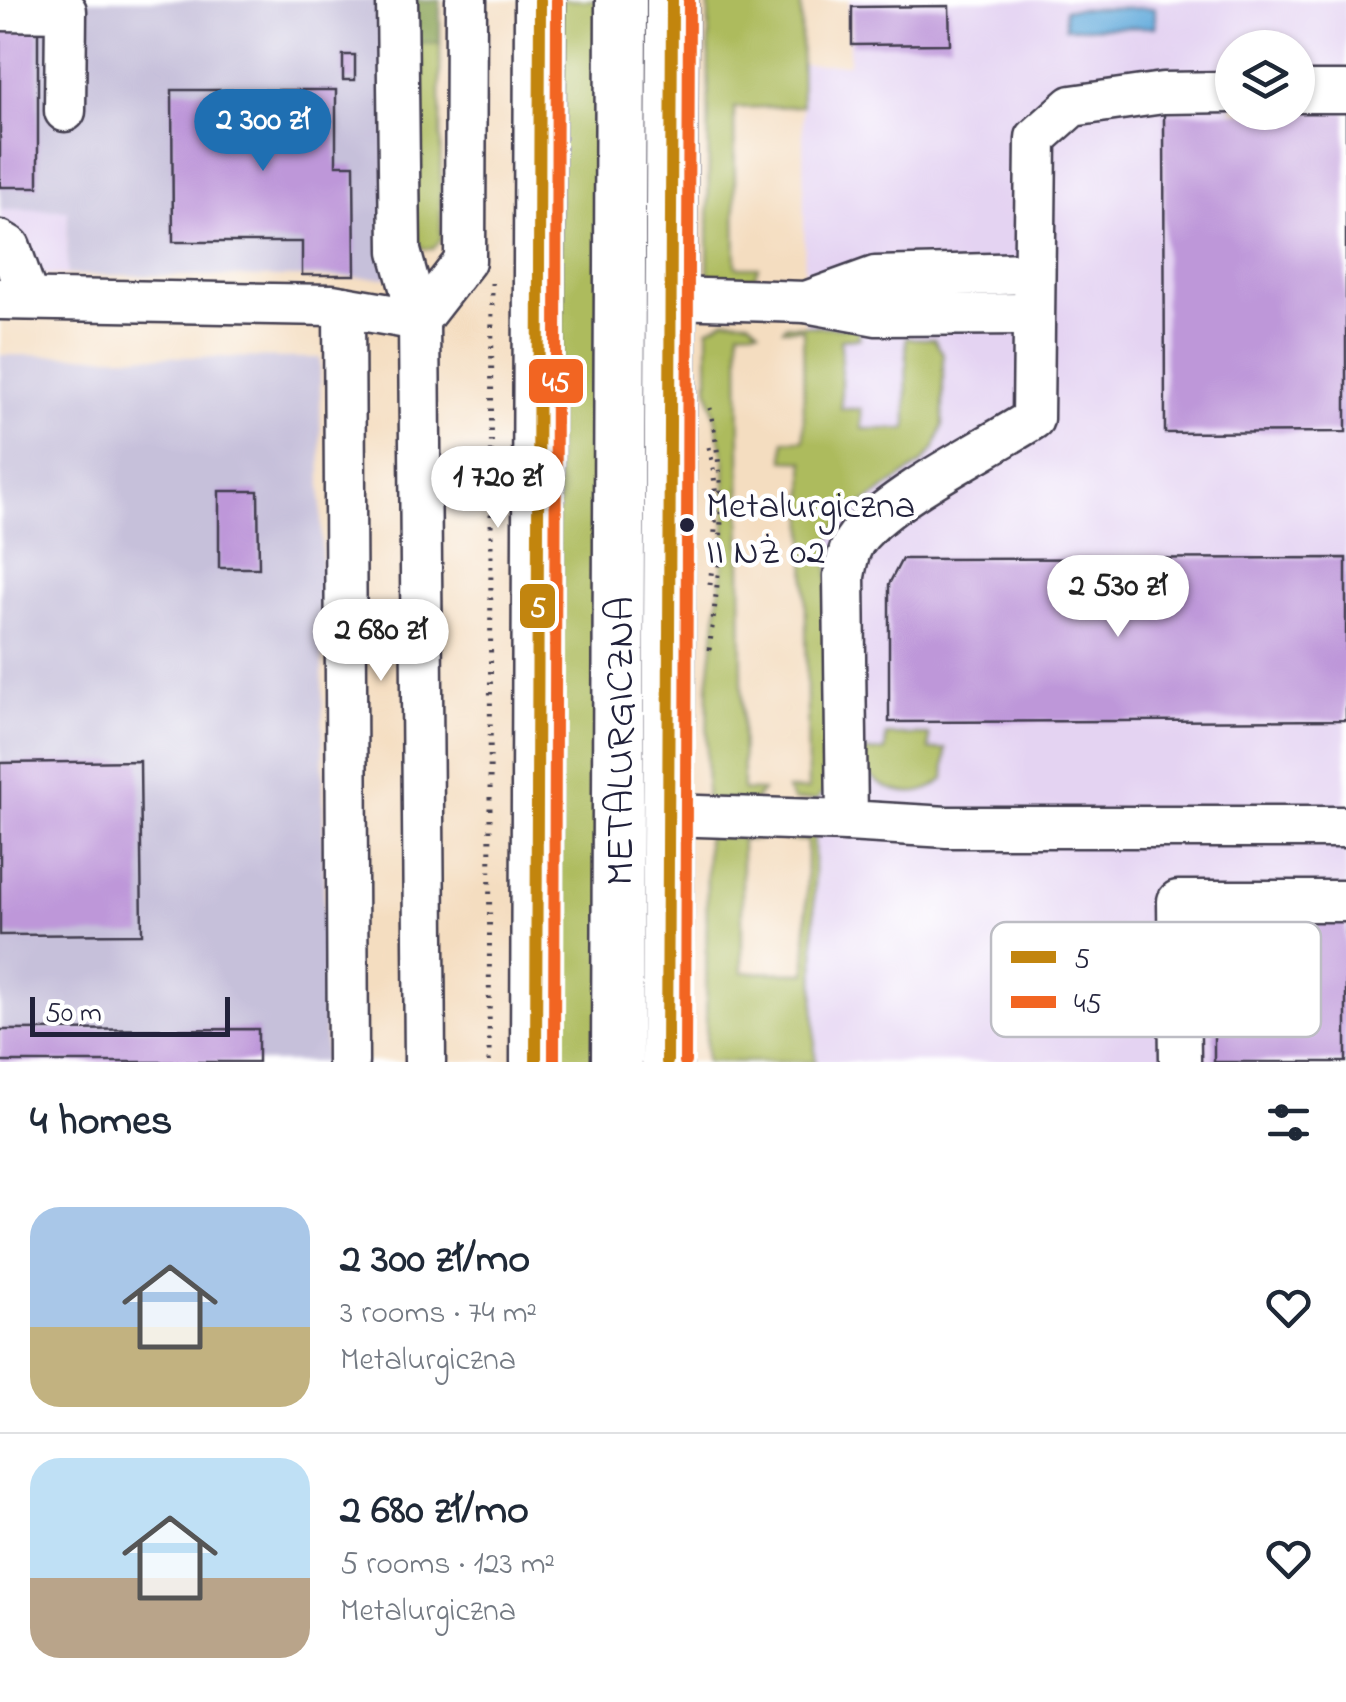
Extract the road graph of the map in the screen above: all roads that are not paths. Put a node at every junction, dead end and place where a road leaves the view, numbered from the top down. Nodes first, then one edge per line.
1 (398, 0) edge
2 (466, 0) edge
3 (540, 0) edge
4 (620, 0) edge
5 (672, 0) edge
6 (0, 10) edge
7 (1215, 92) edge
8 (1315, 92) edge
9 (1346, 92) edge
10 (65, 111) dead end
11 (3, 246) edge
12 (1034, 272) junction
13 (670, 298) junction
14 (14, 299) edge
15 (806, 302) junction
16 (344, 306) junction
17 (1033, 314) junction
18 (419, 320) junction
19 (668, 815) junction
20 (847, 821) junction
21 (1346, 827) edge
22 (1346, 901) edge
23 (1178, 922) edge
24 (1180, 1037) edge
25 (348, 1062) edge
26 (425, 1062) edge
27 (536, 1062) edge
28 (616, 1062) edge
29 (667, 1062) edge
30 (1180, 1062) edge

1 - 18 street
2 - 18 street
3 - 27 main road, METALURGICZNA
4 - 28 main road, METALURGICZNA
5 - 13 main road
6 - 10 street
7 - 12 street
8 - 9 street
11 - 14 street
12 - 15 street
12 - 17 street
13 - 15 street
13 - 19 main road
14 - 16 street
15 - 17 street
16 - 18 street
16 - 25 street
17 - 20 street
18 - 26 street
19 - 20 street
19 - 29 main road
20 - 21 street
22 - 23 street
24 - 30 street

